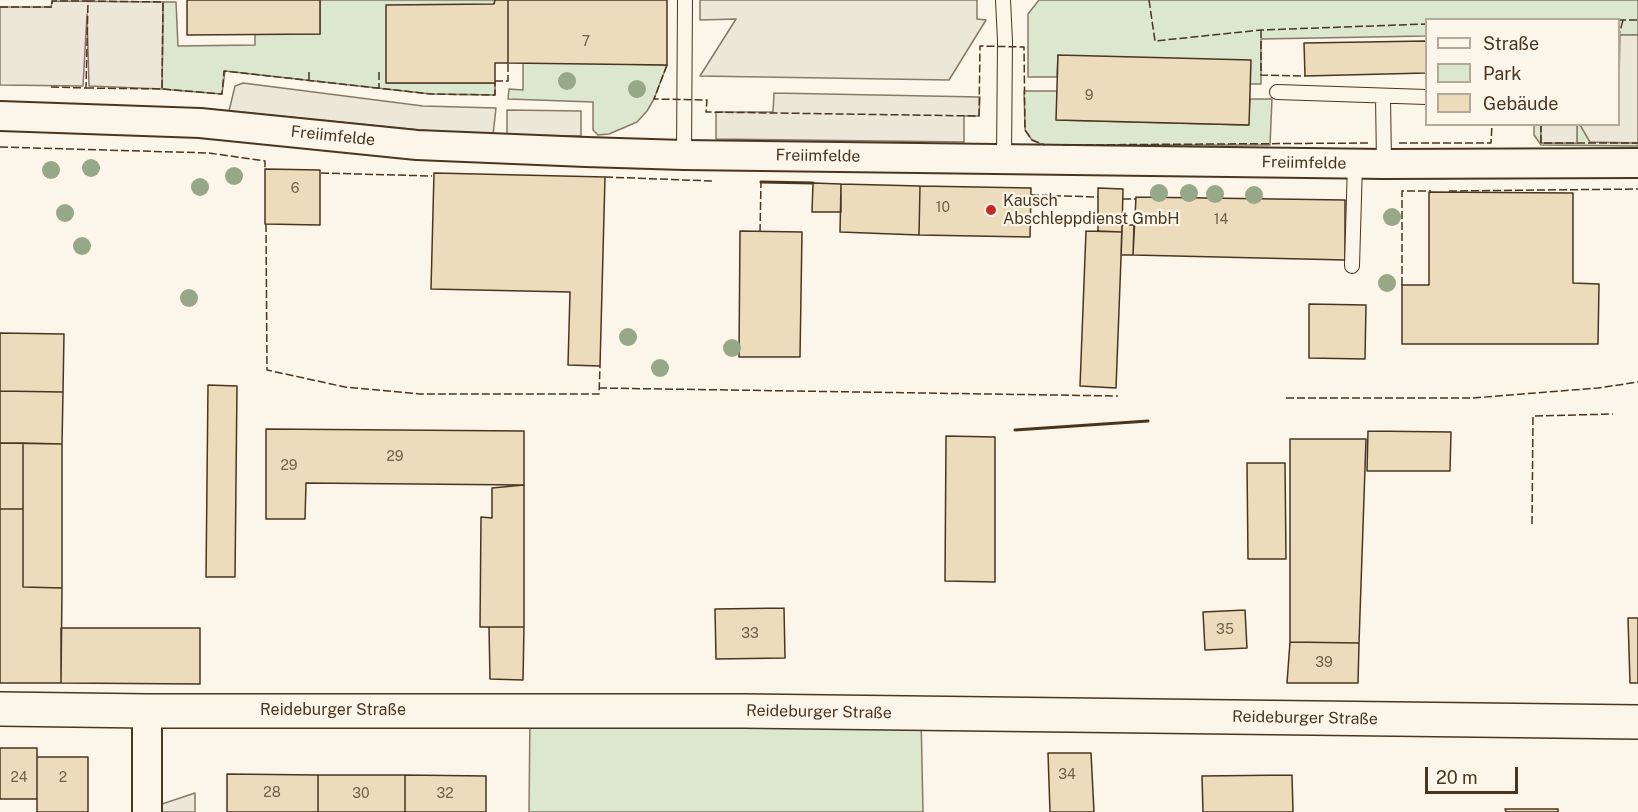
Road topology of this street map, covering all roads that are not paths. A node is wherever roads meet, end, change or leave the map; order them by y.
1 (685, 0) edge
2 (1003, 0) edge
3 (1014, 0) edge
4 (1005, 16) junction
5 (1277, 92) dead end
6 (1383, 96) junction
7 (1425, 97) edge
8 (0, 116) edge
9 (684, 155) junction
10 (1004, 159) junction
11 (1355, 163) junction
12 (1638, 163) edge
13 (1384, 164) junction
14 (1352, 266) dead end
15 (0, 709) edge
16 (147, 711) junction
17 (1638, 722) edge
18 (147, 812) edge

1 - 9 lane
2 - 4 lane
3 - 4 lane
4 - 10 lane
5 - 6 lane
6 - 7 lane
6 - 13 lane
8 - 9 street, Freiimfelde
9 - 10 street, Freiimfelde
10 - 11 street, Freiimfelde
11 - 13 street, Freiimfelde
11 - 14 lane
12 - 13 street, Freiimfelde
15 - 16 street, Reideburger Straße
16 - 17 street, Reideburger Straße
16 - 18 street

